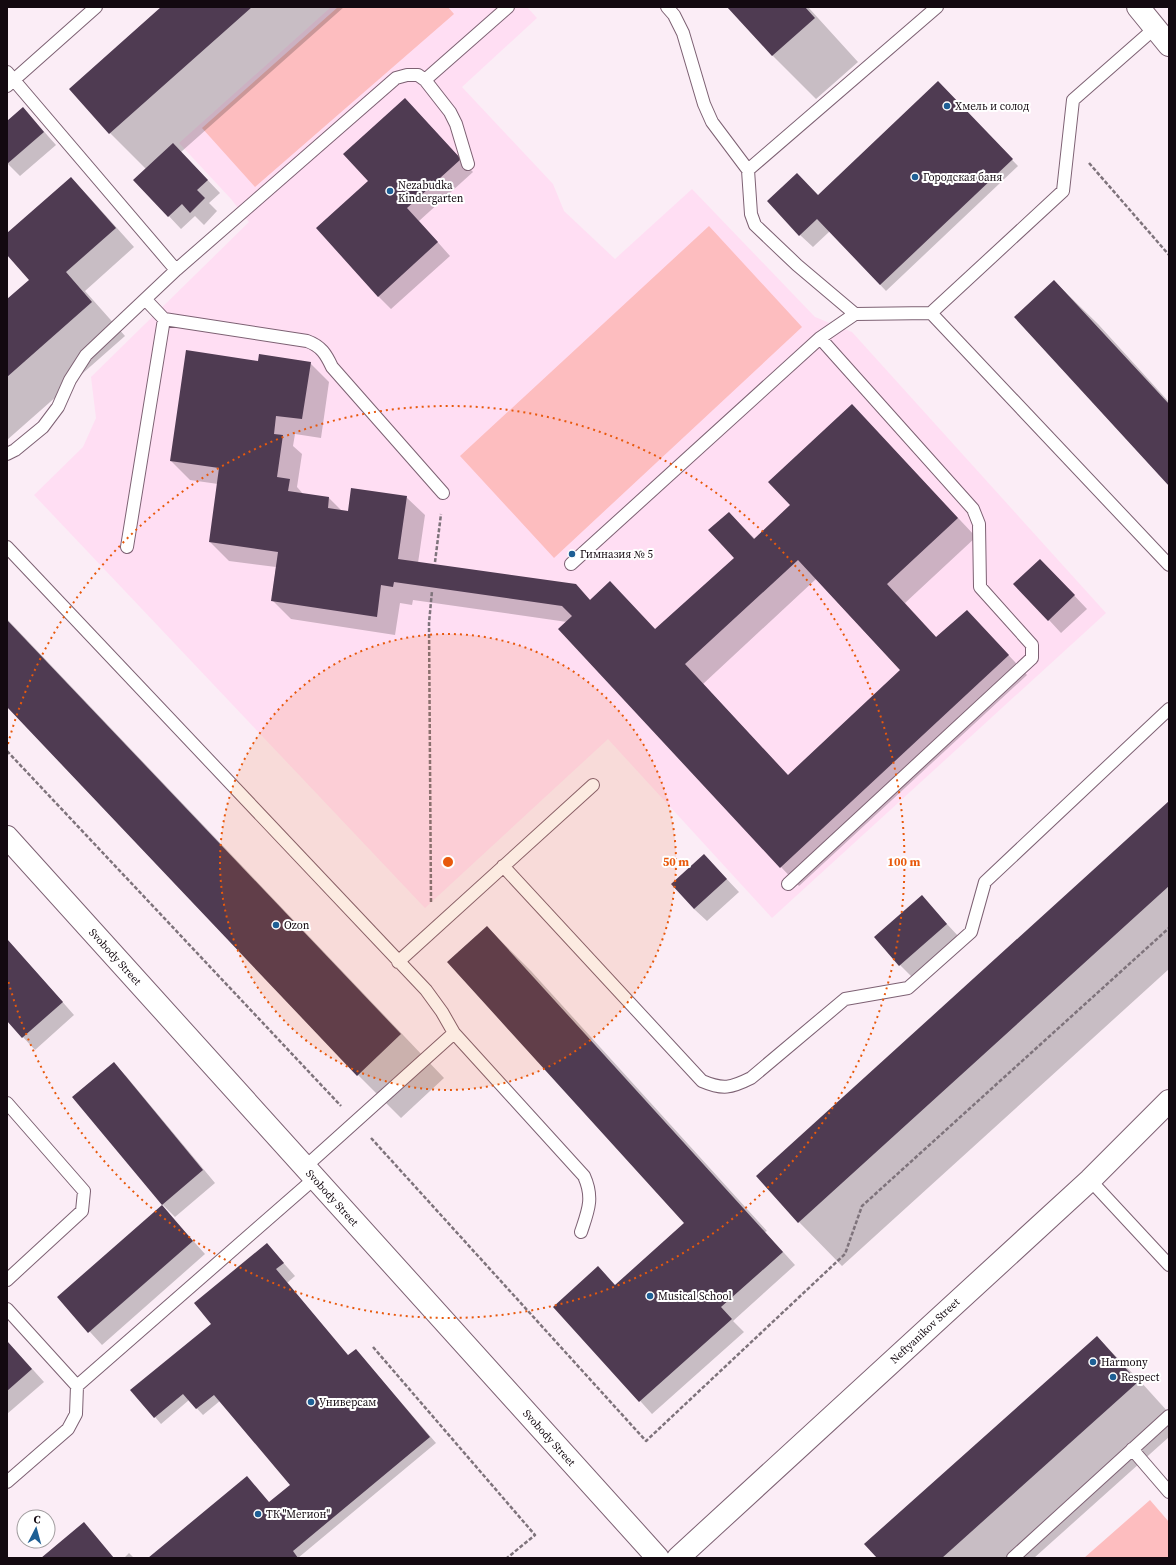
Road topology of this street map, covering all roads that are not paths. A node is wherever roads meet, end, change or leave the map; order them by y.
1 (96, 7) edge
2 (508, 7) edge
3 (667, 7) edge
4 (937, 7) edge
5 (1138, 7) edge
6 (1155, 28) junction
7 (1169, 45) edge
8 (9, 79) edge
9 (425, 80) junction
10 (468, 164) dead end
11 (748, 170) junction
12 (176, 270) junction
13 (146, 300) junction
14 (931, 313) junction
15 (855, 314) junction
16 (164, 319) junction
17 (820, 338) junction
18 (7, 454) edge
19 (443, 493) road end
20 (7, 547) edge
21 (127, 547) dead end
22 (571, 564) dead end
23 (1169, 565) edge
24 (1169, 709) edge
25 (593, 785) dead end
26 (7, 837) edge
27 (503, 866) junction
28 (788, 884) dead end
29 (398, 962) junction
30 (454, 1033) junction
31 (1169, 1101) edge
32 (7, 1103) edge
33 (310, 1172) junction
34 (1090, 1180) junction
35 (581, 1232) dead end
36 (1169, 1265) edge
37 (7, 1280) edge
38 (7, 1309) edge
39 (77, 1386) junction
40 (1169, 1416) edge
41 (1132, 1449) junction
42 (7, 1482) edge
43 (1169, 1492) edge
44 (658, 1558) edge
45 (678, 1558) edge
46 (1013, 1558) edge

1 - 8 lane
2 - 9 lane
3 - 11 lane
4 - 11 lane
5 - 6 main road
6 - 7 main road
6 - 14 lane
8 - 12 lane
9 - 10 lane
9 - 12 lane
11 - 15 lane
12 - 13 lane
13 - 16 lane
13 - 18 lane
14 - 15 lane
14 - 23 lane
15 - 17 lane
16 - 19 lane
16 - 21 lane
17 - 22 lane
17 - 28 lane
20 - 29 lane
24 - 27 lane
25 - 27 lane
26 - 33 main road, Svobody Street
27 - 29 lane
29 - 30 lane
30 - 33 lane
30 - 35 lane
31 - 34 main road, Neftyanikov Street
32 - 37 lane
33 - 39 lane
33 - 44 main road, Svobody Street
34 - 36 lane
34 - 45 main road, Neftyanikov Street
38 - 39 lane
39 - 42 lane
40 - 41 lane
41 - 43 lane
41 - 46 lane

